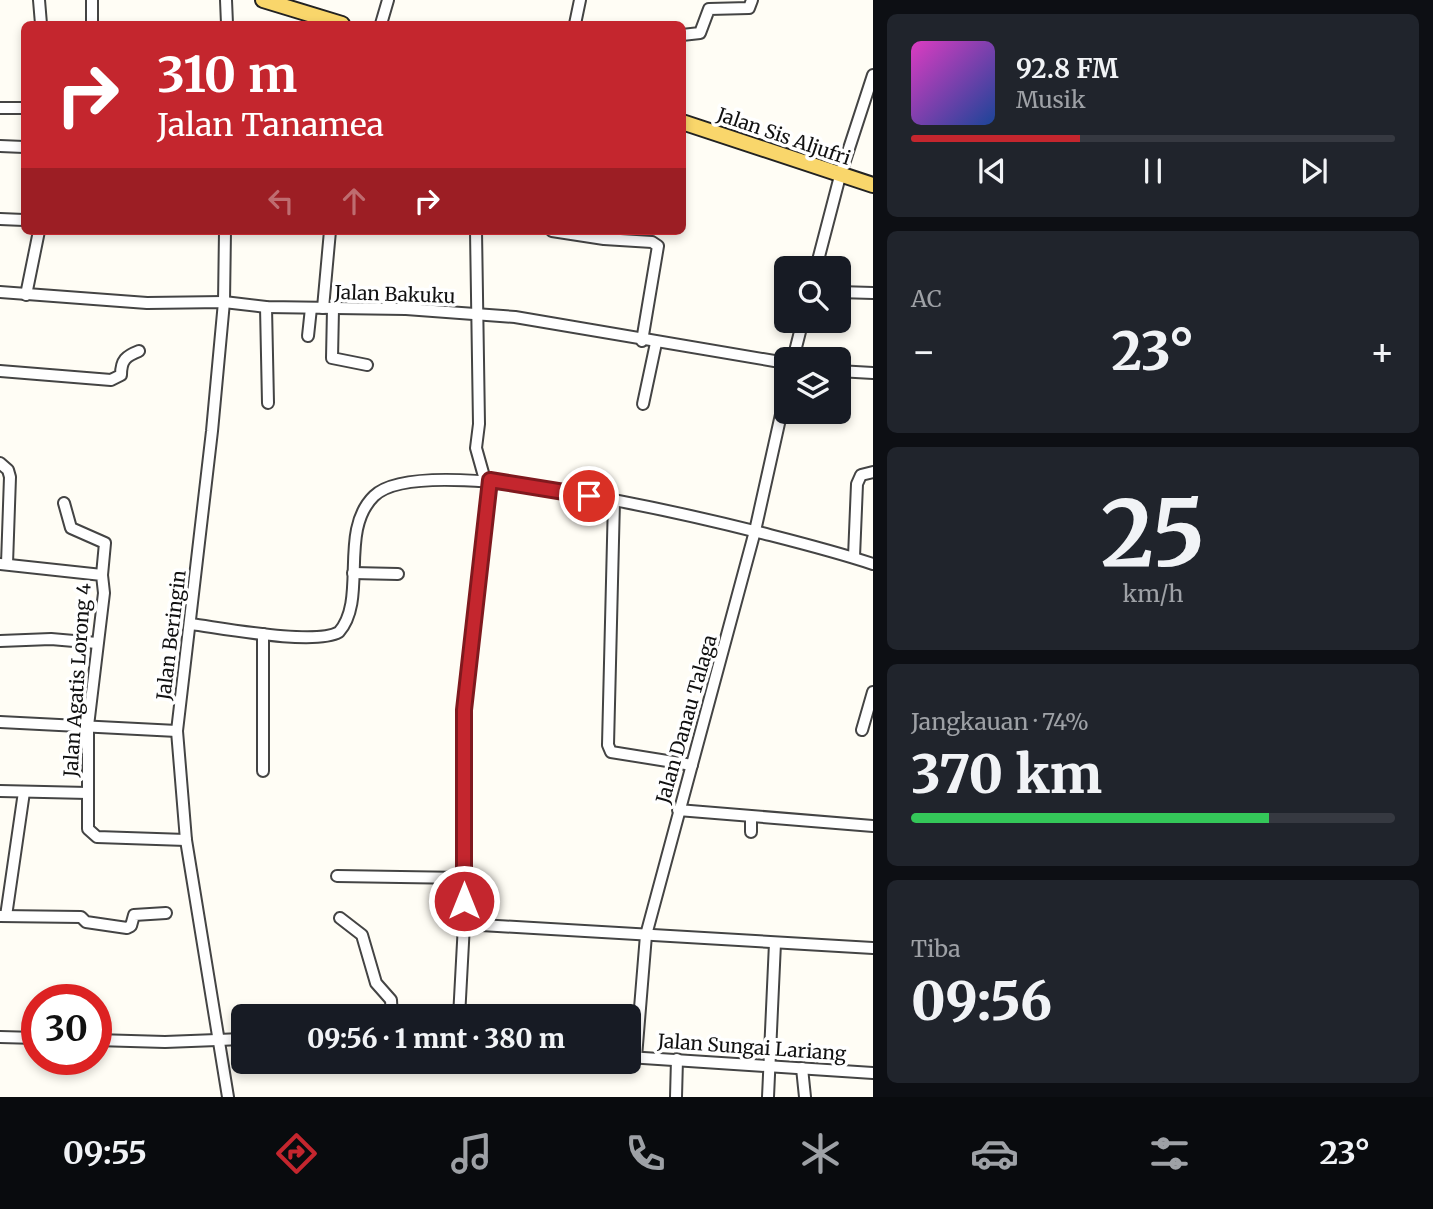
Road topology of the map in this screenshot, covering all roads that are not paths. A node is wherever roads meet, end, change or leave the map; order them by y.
1 (39, 0) edge
2 (92, 0) edge
3 (226, 0) edge
4 (262, 0) edge
5 (388, 0) edge
6 (752, 0) edge
7 (578, 1) edge
8 (41, 21) edge
9 (92, 21) edge
10 (226, 21) edge
11 (332, 21) edge
12 (382, 21) edge
13 (575, 21) edge
14 (686, 35) edge
15 (873, 75) edge
16 (0, 108) edge
17 (21, 108) edge
18 (686, 123) edge
19 (0, 146) edge
20 (21, 147) edge
21 (840, 176) junction
22 (873, 186) edge
23 (0, 219) edge
24 (21, 220) edge
25 (38, 235) edge
26 (225, 235) edge
27 (330, 235) edge
28 (476, 235) edge
29 (578, 235) edge
30 (819, 256) edge
31 (0, 292) edge
32 (851, 292) edge
33 (873, 292) edge
34 (26, 295) junction
35 (223, 302) junction
36 (265, 307) junction
37 (311, 308) junction
38 (328, 309) junction
39 (477, 315) junction
40 (308, 336) dead end
41 (642, 341) junction
42 (656, 343) junction
43 (139, 351) dead end
44 (774, 361) edge
45 (368, 365) dead end
46 (0, 371) edge
47 (851, 372) edge
48 (873, 373) edge
49 (268, 403) dead end
50 (643, 404) dead end
51 (779, 424) edge
52 (0, 463) edge
53 (873, 472) edge
54 (488, 480) junction
55 (614, 500) junction
56 (64, 503) dead end
57 (755, 531) junction
58 (854, 558) junction
59 (3, 564) edge
60 (873, 564) edge
61 (354, 573) junction
62 (398, 574) dead end
63 (102, 575) junction
64 (191, 624) junction
65 (263, 634) junction
66 (0, 641) edge
67 (97, 643) junction
68 (873, 692) edge
69 (0, 722) edge
70 (88, 726) junction
71 (862, 730) dead end
72 (177, 731) junction
73 (692, 765) junction
74 (263, 771) dead end
75 (0, 791) edge
76 (24, 792) junction
77 (88, 793) junction
78 (678, 810) junction
79 (751, 817) junction
80 (873, 826) edge
81 (751, 832) dead end
82 (187, 840) junction
83 (0, 862) edge
84 (13, 863) junction
85 (337, 876) dead end
86 (464, 878) junction
87 (166, 913) dead end
88 (3, 916) edge
89 (340, 918) dead end
90 (464, 923) junction
91 (646, 935) junction
92 (775, 943) junction
93 (873, 948) edge
94 (391, 1004) edge
95 (460, 1004) edge
96 (638, 1004) edge
97 (0, 1037) edge
98 (21, 1038) edge
99 (231, 1039) edge
100 (112, 1040) edge
101 (218, 1041) junction
102 (641, 1057) edge
103 (677, 1059) junction
104 (770, 1066) junction
105 (802, 1068) junction
106 (873, 1073) edge
107 (228, 1097) edge
108 (676, 1097) edge
109 (768, 1097) edge
110 (805, 1097) edge

1 - 8 street
2 - 9 street
3 - 10 street
4 - 11 main road
5 - 12 street
6 - 14 street
7 - 13 street
15 - 21 street
16 - 17 street
18 - 21 main road, Jalan Sis Aljufri
19 - 20 street
21 - 22 main road, Jalan Sis Aljufri
21 - 30 street
23 - 24 street
25 - 34 street
26 - 35 street, Jalan Beringin
27 - 38 street
28 - 39 street
29 - 41 street
31 - 34 street, Jalan Bakuku
32 - 33 street
34 - 35 street, Jalan Bakuku
35 - 36 street, Jalan Bakuku
35 - 64 street, Jalan Beringin
36 - 37 street, Jalan Bakuku
36 - 49 street
37 - 38 street, Jalan Bakuku
37 - 40 street
38 - 39 street, Jalan Bakuku
38 - 45 street
39 - 41 street, Jalan Bakuku
39 - 54 street
41 - 42 street, Jalan Bakuku
42 - 44 street, Jalan Bakuku
42 - 50 street
43 - 46 street
47 - 48 street
51 - 57 street, Jalan Danau Talaga
52 - 59 street
53 - 58 street
54 - 55 street
54 - 61 street
54 - 86 street
55 - 57 street
55 - 73 street
56 - 63 street
57 - 58 street
57 - 73 street, Jalan Danau Talaga
58 - 60 street
59 - 63 street, Jalan Agatis Lorong 4
61 - 62 street
61 - 65 street
63 - 67 street, Jalan Agatis Lorong 4
64 - 65 street
64 - 72 street, Jalan Beringin
65 - 74 street
66 - 67 street
67 - 70 street, Jalan Agatis Lorong 4
68 - 71 street
69 - 70 street
70 - 72 street
70 - 77 street, Jalan Agatis Lorong 4
72 - 82 street, Jalan Beringin
73 - 78 street, Jalan Danau Talaga
75 - 76 street
76 - 77 street
76 - 84 street
77 - 82 street, Jalan Agatis Lorong 4
78 - 79 street
78 - 91 street, Jalan Danau Talaga
79 - 80 street
79 - 81 street
82 - 101 street, Jalan Beringin
83 - 84 street
84 - 88 street
85 - 86 street
86 - 90 street
87 - 88 street
89 - 94 street
90 - 91 street
90 - 95 street
91 - 92 street
91 - 96 street, Jalan Danau Talaga
92 - 93 street
92 - 104 street
97 - 98 street
99 - 101 street
100 - 101 street
101 - 107 street, Jalan Beringin
102 - 103 street, Jalan Sungai Lariang
103 - 104 street, Jalan Sungai Lariang
103 - 108 street
104 - 105 street, Jalan Sungai Lariang
104 - 109 street
105 - 106 street, Jalan Sungai Lariang
105 - 110 street

